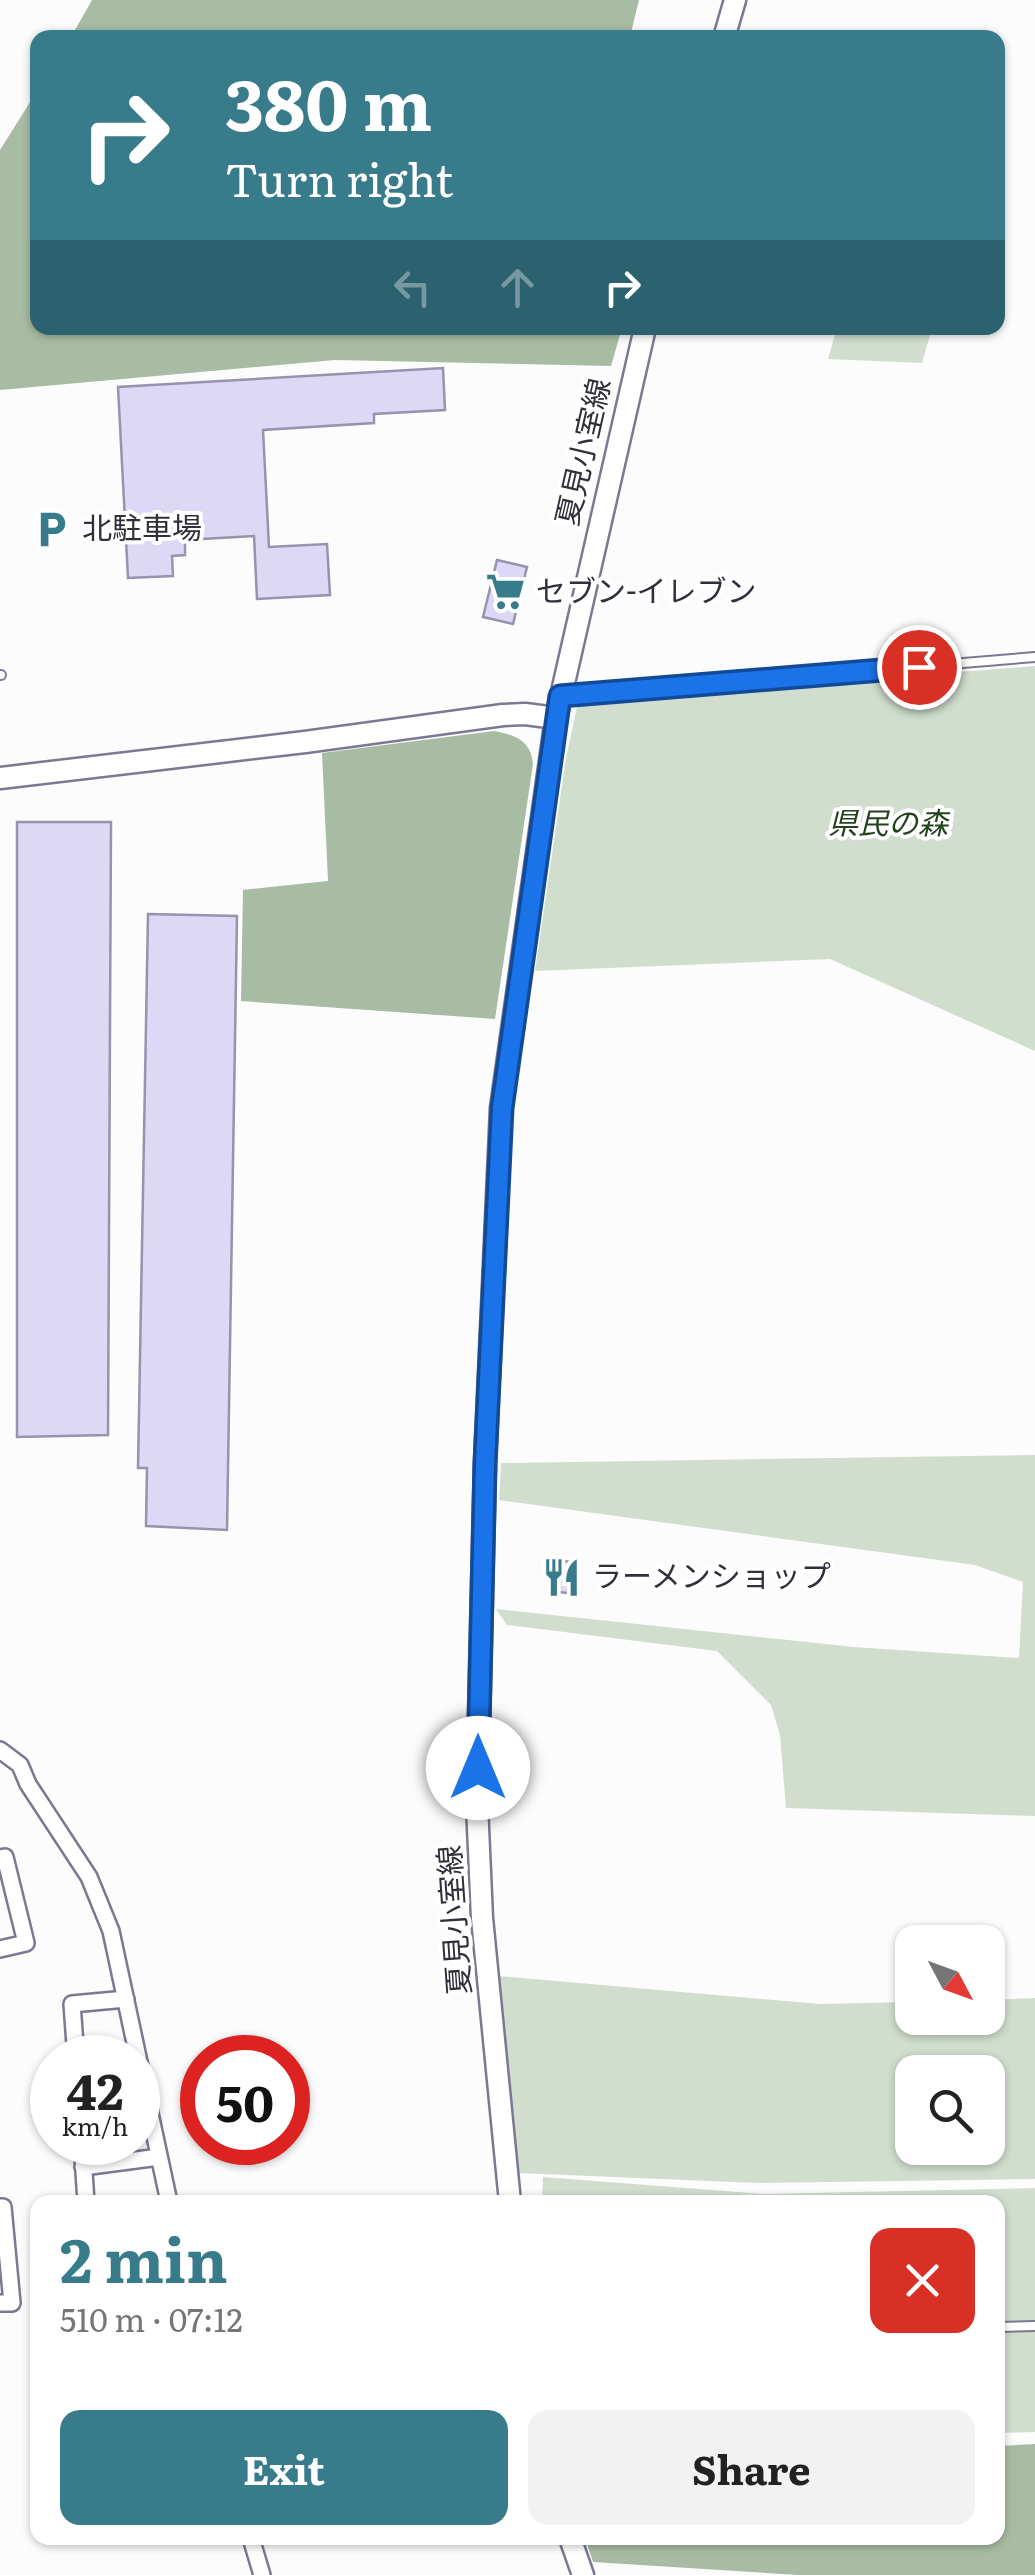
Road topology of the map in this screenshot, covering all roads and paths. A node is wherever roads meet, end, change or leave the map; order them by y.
1 (735, 0) edge
2 (726, 30) edge
3 (643, 335) edge
4 (1035, 658) edge
5 (560, 696) junction
6 (556, 718) junction
7 (0, 778) edge
8 (1, 1751) edge
9 (0, 1858) edge
10 (0, 1948) edge
11 (126, 1999) junction
12 (74, 2035) edge
13 (134, 2035) edge
14 (160, 2157) edge
15 (98, 2165) edge
16 (83, 2167) joint
17 (85, 2195) edge
18 (168, 2195) edge
19 (509, 2195) edge
20 (0, 2207) edge
21 (0, 2303) edge
22 (1035, 2326) edge
23 (1005, 2327) edge
24 (253, 2545) edge
25 (572, 2545) edge
26 (262, 2575) edge
27 (583, 2575) edge

1 - 2 main road
3 - 5 main road, 夏見小室線
4 - 5 lane
5 - 6 main road, 夏見小室線
6 - 7 main road
6 - 19 main road, 夏見小室線
8 - 11 street
9 - 10 street
11 - 12 street
11 - 13 street
14 - 18 street
15 - 16 street
16 - 17 street
20 - 21 street
22 - 23 lane
24 - 26 street
25 - 27 main road

